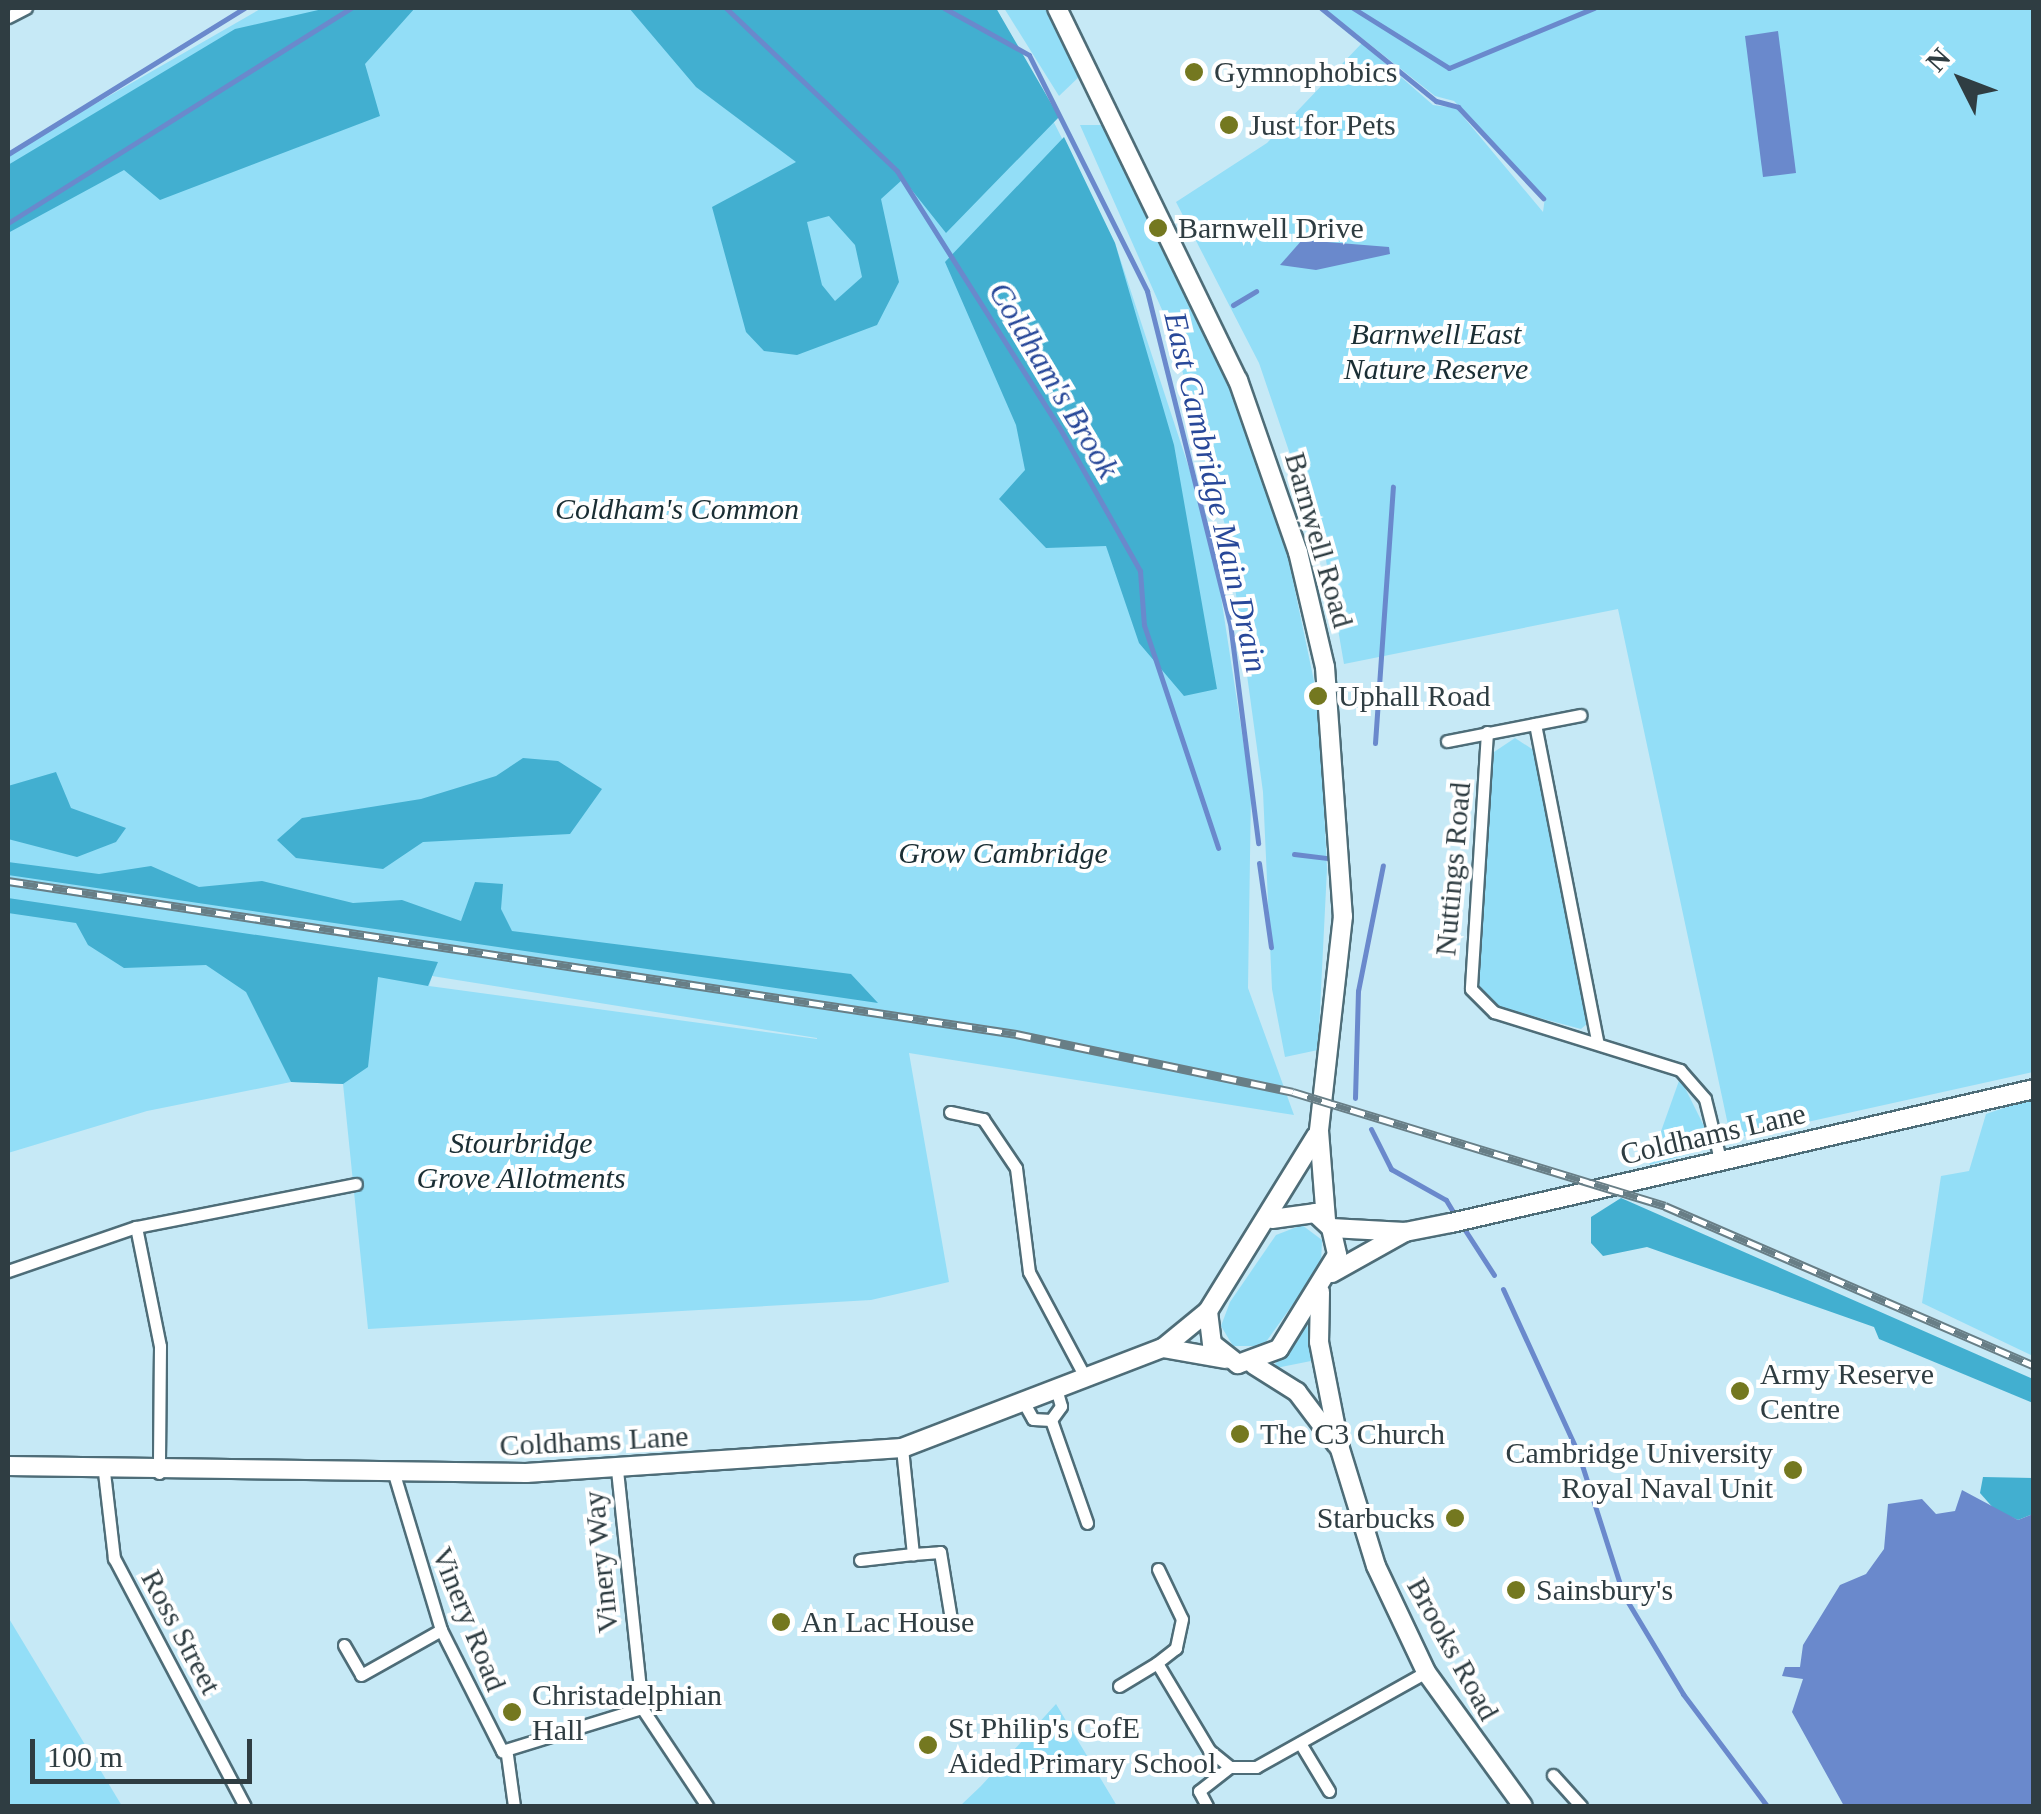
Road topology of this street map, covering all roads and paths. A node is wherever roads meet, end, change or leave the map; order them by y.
1 (26, 8) edge
2 (1057, 8) edge
3 (8, 17) edge
4 (1580, 714) dead end
5 (1536, 724) junction
6 (1487, 732) junction
7 (1446, 740) dead end
8 (1597, 1041) junction
9 (2034, 1089) edge
10 (950, 1112) dead end
11 (1319, 1130) junction
12 (1720, 1158) junction
13 (356, 1184) dead end
14 (1272, 1219) junction
15 (1328, 1224) junction
16 (136, 1227) junction
17 (1405, 1232) junction
18 (8, 1271) edge
19 (1332, 1273) junction
20 (1320, 1292) junction
21 (1208, 1310) junction
22 (1163, 1348) junction
23 (1226, 1359) junction
24 (1254, 1365) junction
25 (1085, 1377) junction
26 (1056, 1390) junction
27 (1024, 1404) junction
28 (1051, 1420) junction
29 (902, 1448) junction
30 (1340, 1449) junction
31 (8, 1466) edge
32 (617, 1470) junction
33 (104, 1472) junction
34 (159, 1473) junction
35 (394, 1474) junction
36 (1087, 1523) dead end
37 (913, 1554) junction
38 (860, 1560) dead end
39 (1158, 1570) dead end
40 (951, 1619) dead end
41 (441, 1630) junction
42 (344, 1645) dead end
43 (1157, 1663) junction
44 (1426, 1672) junction
45 (1119, 1686) dead end
46 (642, 1708) junction
47 (1300, 1744) junction
48 (507, 1755) junction
49 (1230, 1767) junction
50 (1552, 1775) dead end
51 (1329, 1792) dead end
52 (245, 1806) edge
53 (514, 1806) edge
54 (708, 1806) edge
55 (1207, 1806) edge
56 (1523, 1806) edge
57 (1580, 1806) edge

1 - 3 street
2 - 11 main road, Barnwell Road
4 - 5 street
5 - 6 street
5 - 8 street
6 - 7 street
6 - 8 street, Nuttings Road
8 - 12 street, Nuttings Road
9 - 12 main road, Coldhams Lane
10 - 25 street
11 - 14 main road, Barnwell Road
11 - 15 main road, Barnwell Road
12 - 17 main road, Coldhams Lane
13 - 16 street
14 - 15 main road, Coldhams Lane
14 - 21 main road, Barnwell Road
15 - 17 main road, Coldhams Lane
15 - 19 main road, Barnwell Road
16 - 18 street
16 - 34 street
17 - 19 main road, Coldhams Lane
19 - 20 main road
20 - 24 main road
20 - 30 main road, Brooks Road
21 - 22 main road, Coldhams Lane
21 - 23 main road
22 - 23 main road
22 - 25 main road, Coldhams Lane
23 - 24 main road
24 - 30 main road, Brooks Road
25 - 26 main road, Coldhams Lane
26 - 27 main road, Coldhams Lane
26 - 28 street
27 - 28 street
27 - 29 main road, Coldhams Lane
28 - 36 street
29 - 32 main road, Coldhams Lane
29 - 37 street
30 - 44 main road, Brooks Road
31 - 33 main road, Coldhams Lane
32 - 35 main road, Coldhams Lane
32 - 46 street, Vinery Way
33 - 34 main road, Coldhams Lane
33 - 52 street, Ross Street
34 - 35 main road, Coldhams Lane
35 - 41 street, Vinery Road
37 - 38 street
37 - 40 street
39 - 43 street
41 - 42 street
41 - 48 street, Vinery Road
43 - 45 street
43 - 49 street
44 - 47 street
44 - 56 main road, Brooks Road
46 - 48 street
46 - 54 street
47 - 49 street
47 - 51 street
48 - 53 street
49 - 55 street
50 - 57 street

